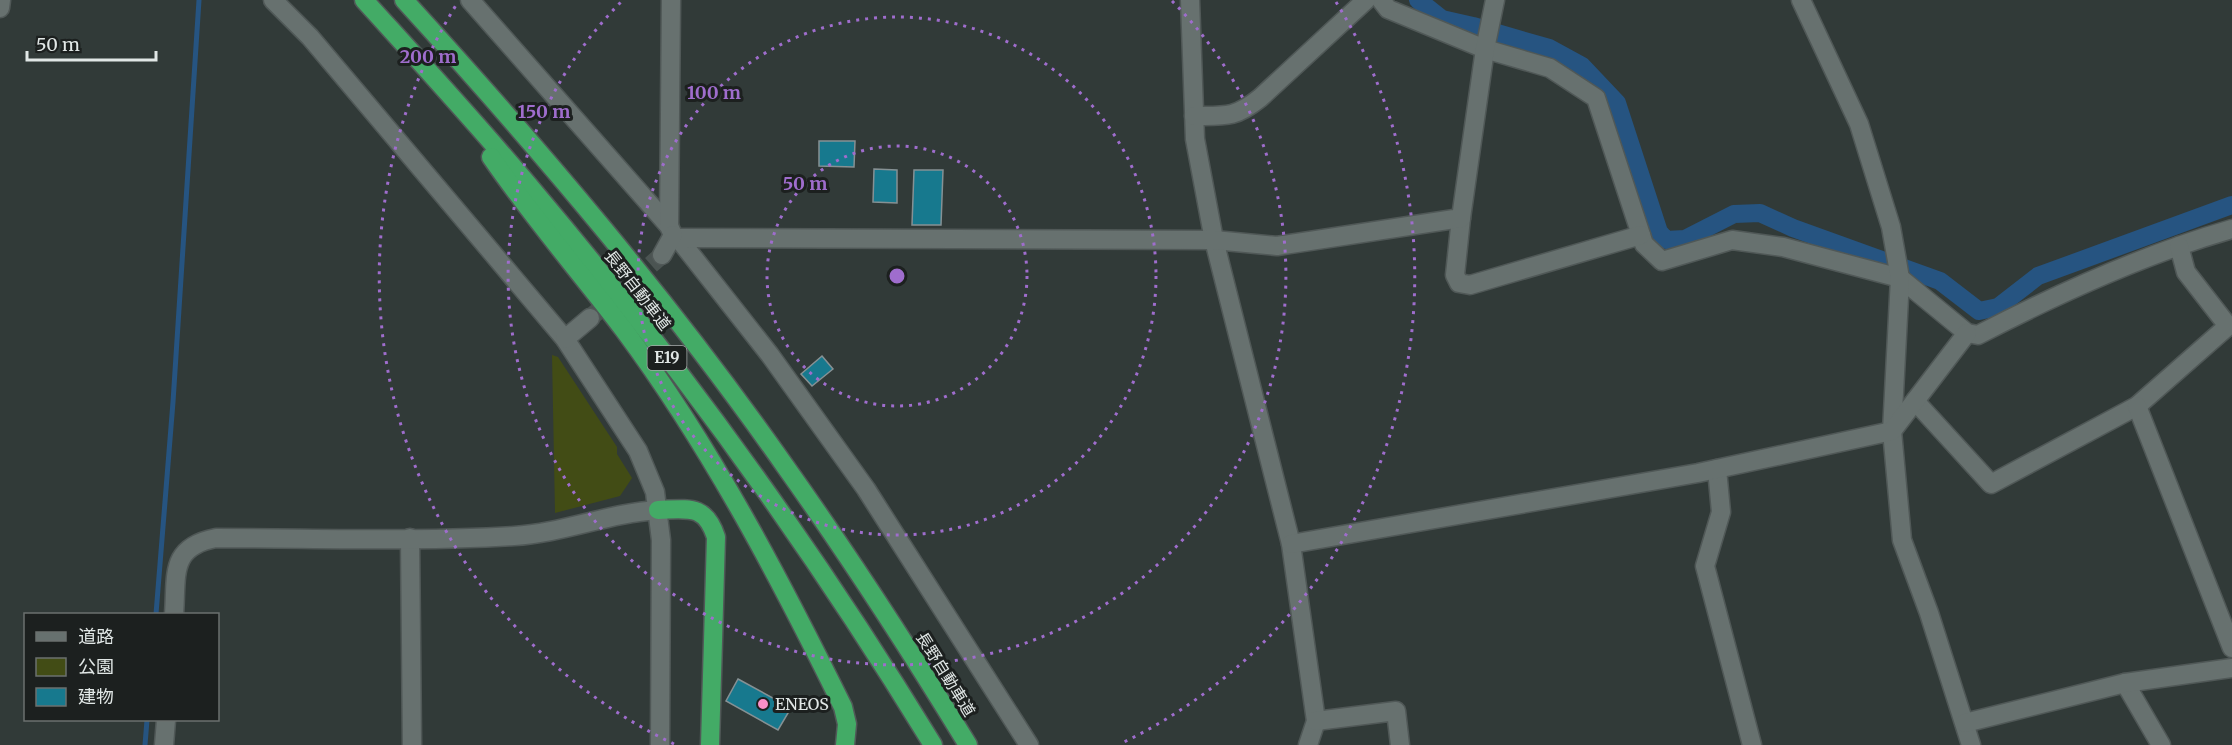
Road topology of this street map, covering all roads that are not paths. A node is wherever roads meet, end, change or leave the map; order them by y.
1 (1, 0) edge
2 (273, 0) edge
3 (364, 0) edge
4 (404, 0) edge
5 (470, 0) edge
6 (670, 0) edge
7 (1190, 0) edge
8 (1366, 0) edge
9 (1381, 0) edge
10 (1494, 0) edge
11 (1801, 0) edge
12 (0, 8) edge
13 (1485, 49) junction
14 (441, 85) junction
15 (1194, 117) junction
16 (1461, 218) junction
17 (2232, 229) edge
18 (673, 233) junction
19 (1641, 235) junction
20 (1214, 240) junction
21 (2180, 246) junction
22 (663, 255) tunnel mouth
23 (1900, 278) junction
24 (590, 318) tunnel mouth
25 (1966, 333) junction
26 (565, 339) junction
27 (1915, 401) junction
28 (2137, 406) junction
29 (1892, 431) junction
30 (1717, 469) junction
31 (658, 510) junction
32 (410, 538) junction
33 (1291, 544) junction
34 (174, 613) edge
35 (2232, 648) edge
36 (2232, 668) edge
37 (2126, 682) junction
38 (166, 721) edge
39 (1316, 721) junction
40 (1965, 723) junction
41 (164, 745) edge
42 (412, 745) edge
43 (660, 745) edge
44 (710, 745) edge
45 (845, 745) edge
46 (933, 745) edge
47 (968, 745) edge
48 (1029, 745) edge
49 (1308, 745) edge
50 (1400, 745) edge
51 (1752, 745) edge
52 (1971, 745) edge
53 (2161, 745) edge

1 - 12 street
2 - 26 street
3 - 14 highway, 長野自動車道 / E19
4 - 47 highway, 長野自動車道 / E19
5 - 18 street
6 - 18 street
7 - 15 street
8 - 15 street
9 - 13 street
10 - 13 street
11 - 23 street
13 - 16 street
13 - 19 street
14 - 45 highway
14 - 46 highway, 長野自動車道 / E19
15 - 20 street
16 - 19 street
16 - 20 street
17 - 21 street
18 - 20 street
18 - 22 street
18 - 48 street
19 - 23 street
20 - 33 street
21 - 25 street
21 - 28 street
23 - 25 street
23 - 29 street
24 - 26 street
25 - 27 street
26 - 31 street
27 - 28 street
27 - 29 street
28 - 35 street
29 - 30 street
29 - 40 street
30 - 33 street
30 - 51 street
31 - 32 street
31 - 43 street
31 - 44 highway
32 - 34 street
32 - 42 street
33 - 39 street
36 - 37 street
37 - 40 street
37 - 53 street
38 - 41 street
39 - 49 street
39 - 50 street
40 - 52 street

